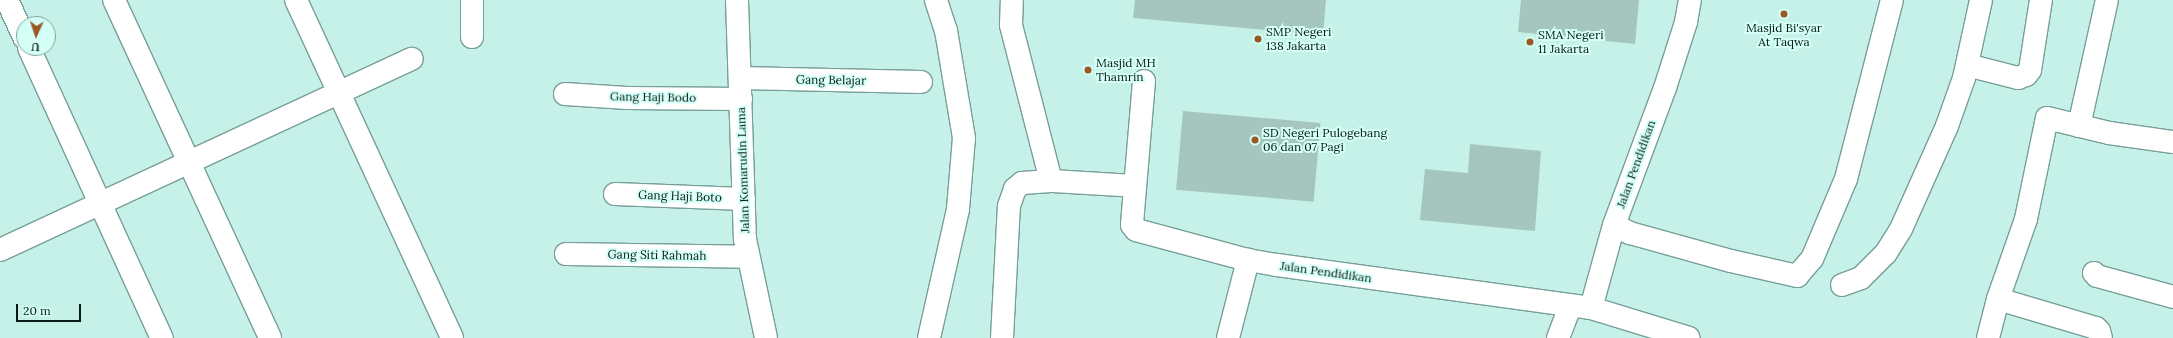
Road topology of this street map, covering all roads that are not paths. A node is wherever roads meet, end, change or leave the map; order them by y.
1 (7, 0) edge
2 (114, 0) edge
3 (296, 0) edge
4 (472, 0) edge
5 (737, 0) edge
6 (936, 0) edge
7 (1012, 0) edge
8 (1690, 0) edge
9 (1892, 0) edge
10 (1981, 0) edge
11 (2041, 0) edge
12 (2107, 0) edge
13 (16, 20) edge
14 (472, 37) dead end
15 (33, 56) edge
16 (412, 59) dead end
17 (1967, 65) junction
18 (1144, 81) dead end
19 (921, 82) dead end
20 (741, 88) junction
21 (338, 93) junction
22 (565, 94) dead end
23 (2080, 126) junction
24 (2173, 142) edge
25 (188, 162) junction
26 (1051, 181) junction
27 (1135, 186) junction
28 (615, 194) dead end
29 (744, 199) junction
30 (101, 203) junction
31 (1614, 226) junction
32 (0, 250) edge
33 (566, 254) dead end
34 (748, 257) junction
35 (1248, 260) junction
36 (2094, 273) dead end
37 (1842, 285) dead end
38 (2173, 297) edge
39 (1998, 299) junction
40 (1580, 307) junction
41 (162, 338) edge
42 (270, 338) edge
43 (452, 338) edge
44 (766, 338) edge
45 (929, 338) edge
46 (1002, 338) edge
47 (1228, 338) edge
48 (1558, 338) edge
49 (1689, 338) edge
50 (1988, 338) edge
51 (2101, 338) edge

1 - 13 street
2 - 25 street
3 - 21 street
4 - 14 street
5 - 20 street, Jalan Komarudin Lama
6 - 45 street
7 - 26 street
8 - 31 street, Jalan Pendidikan
9 - 31 street
10 - 17 street
11 - 17 street
12 - 23 street
15 - 30 street
16 - 21 street
17 - 37 street
18 - 27 street, Jalan Pendidikan
19 - 20 street, Gang Belajar
20 - 22 street, Gang Haji Bodo
20 - 29 street, Jalan Komarudin Lama
21 - 25 street
21 - 43 street
23 - 24 street
23 - 39 street
25 - 30 street
25 - 42 street
26 - 27 street
26 - 46 street
27 - 35 street, Jalan Pendidikan
28 - 29 street, Gang Haji Boto
29 - 34 street, Jalan Komarudin Lama
30 - 32 street
30 - 41 street
31 - 40 street, Jalan Pendidikan
33 - 34 street, Gang Siti Rahmah
34 - 44 street, Jalan Komarudin Lama
35 - 40 street, Jalan Pendidikan
35 - 47 street
36 - 38 street
39 - 50 street
39 - 51 street
40 - 48 street, Jalan Pendidikan
40 - 49 street

